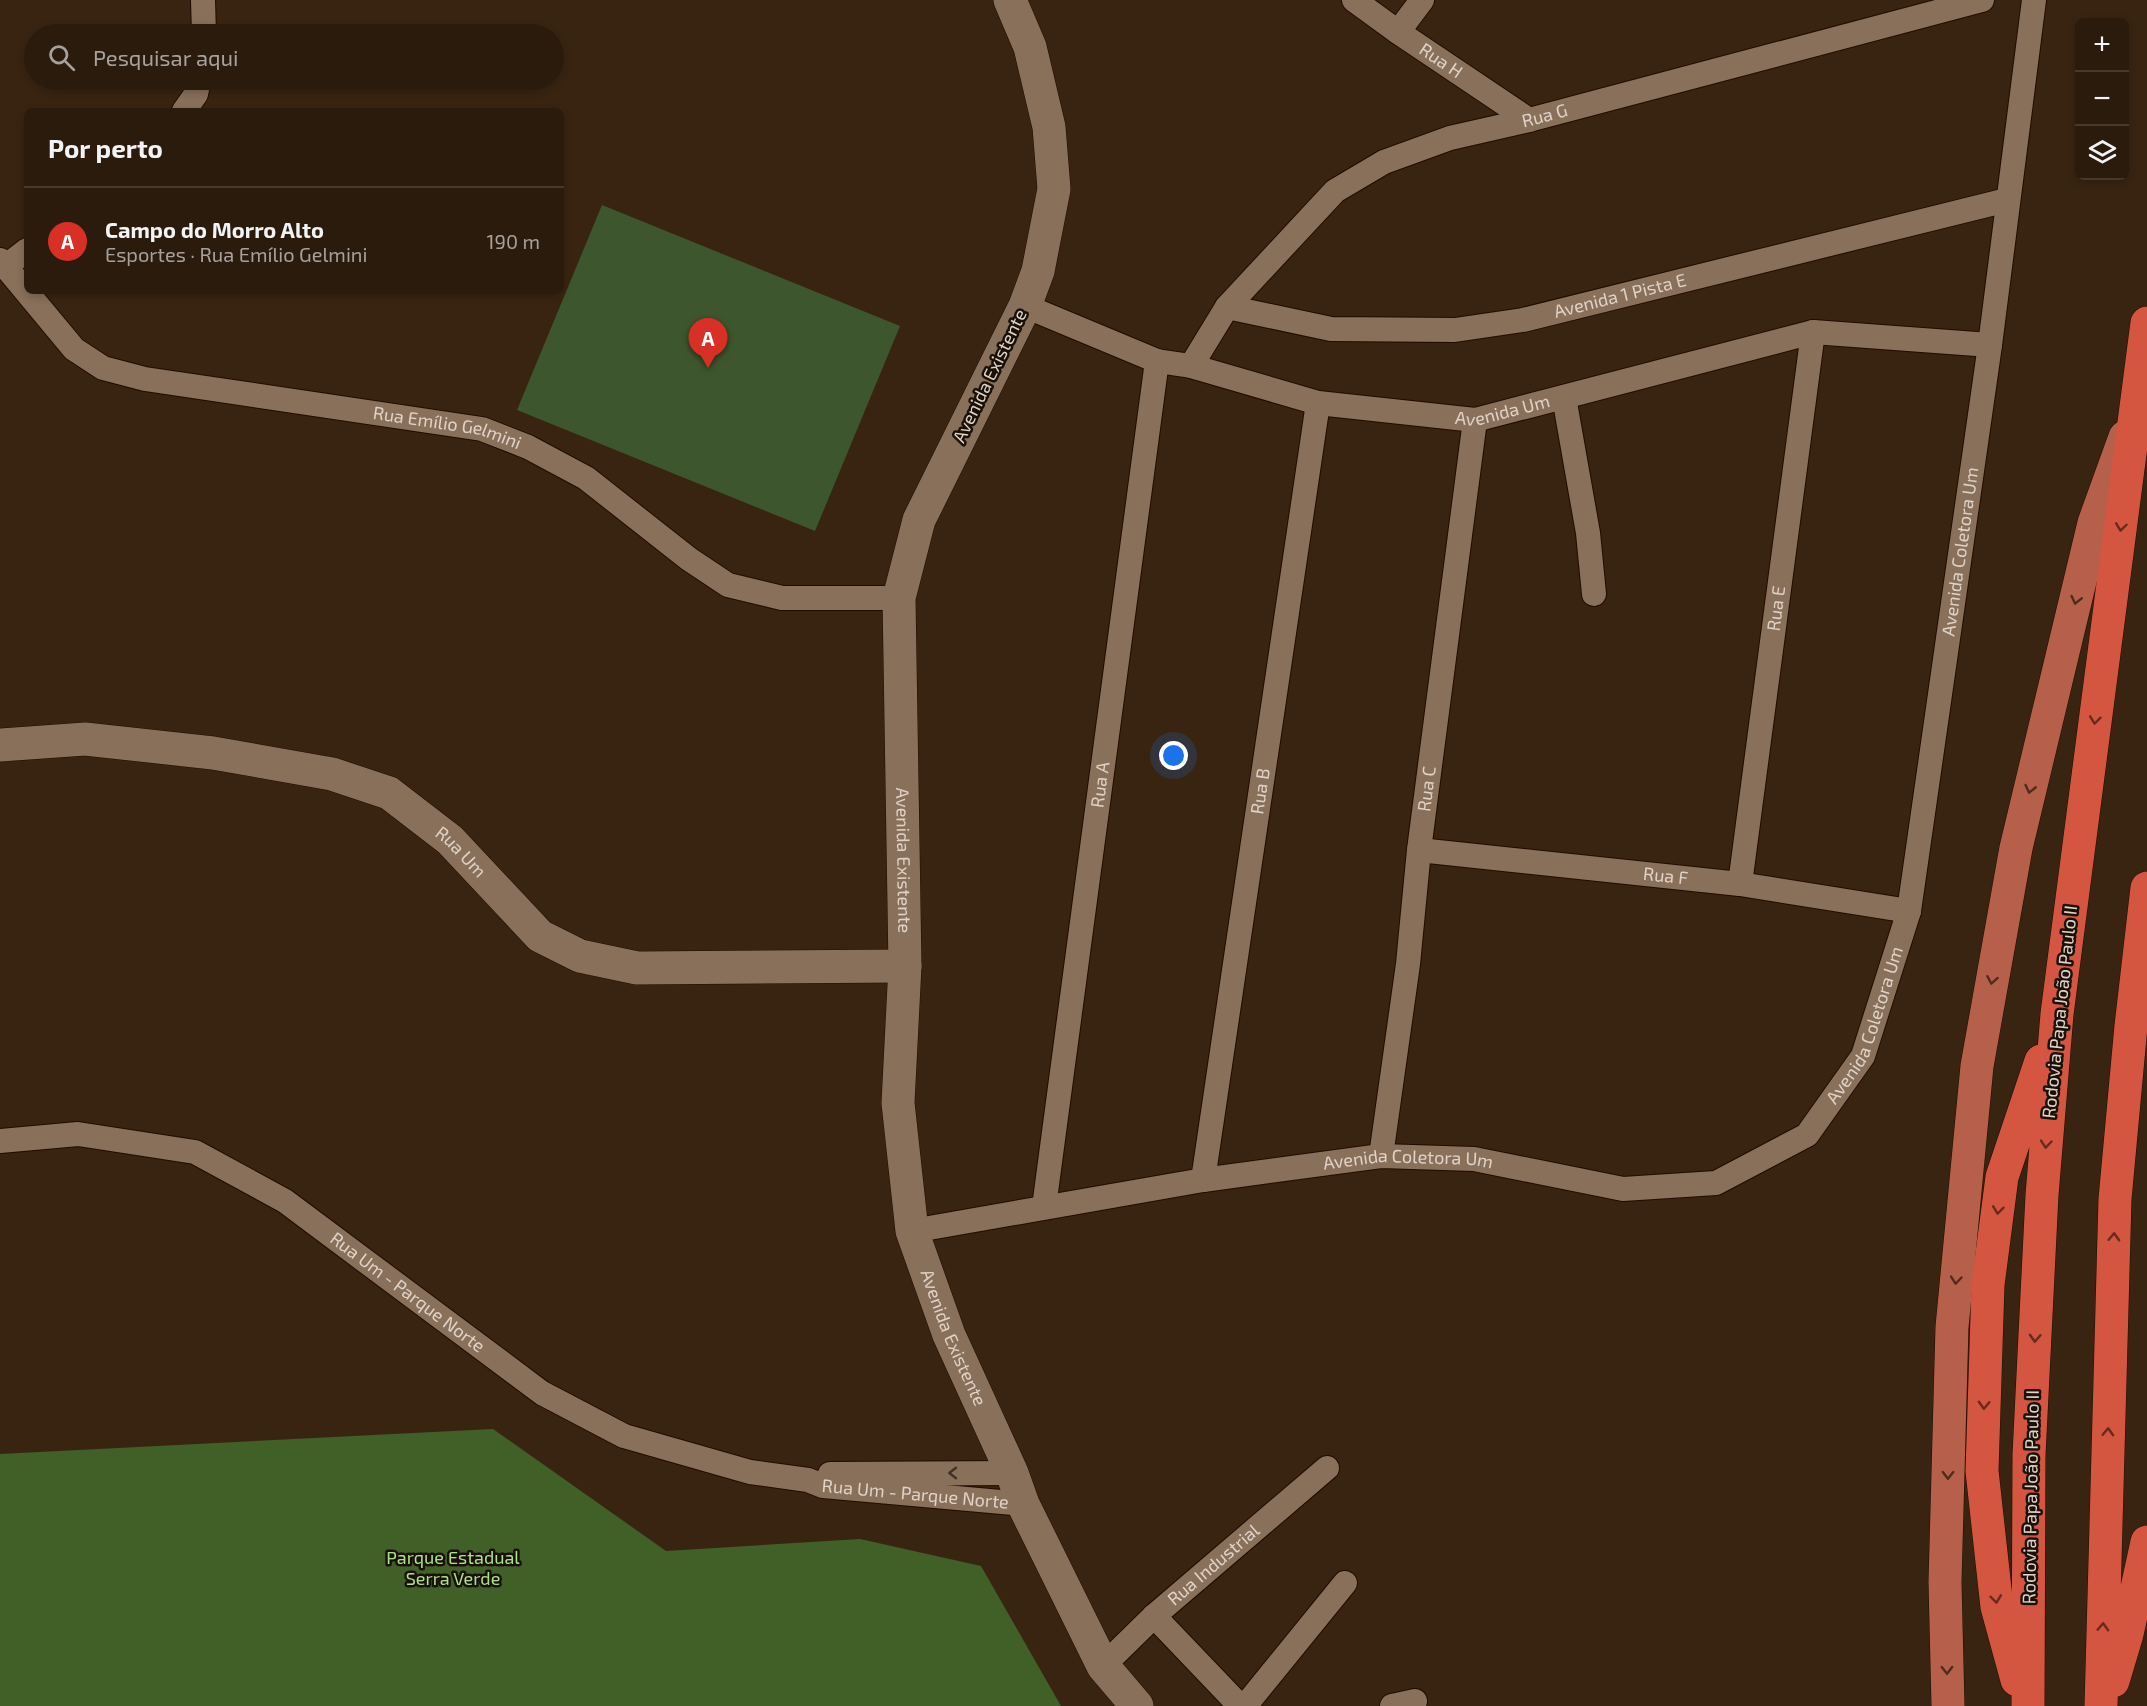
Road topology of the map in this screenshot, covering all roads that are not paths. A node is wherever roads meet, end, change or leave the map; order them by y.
1 (203, 0) edge
2 (1010, 0) edge
3 (1354, 0) edge
4 (1422, 0) edge
5 (1982, 0) edge
6 (2034, 0) edge
7 (204, 24) edge
8 (1398, 32) junction
9 (197, 90) edge
10 (186, 108) edge
11 (1529, 120) junction
12 (2007, 200) junction
13 (24, 252) edge
14 (3, 264) edge
15 (24, 289) edge
16 (28, 294) edge
17 (1025, 306) junction
18 (1227, 307) junction
19 (2147, 323) edge
20 (1813, 333) junction
21 (1990, 345) junction
22 (1156, 361) junction
23 (1191, 366) junction
24 (1564, 397) junction
25 (1318, 403) junction
26 (2137, 404) junction
27 (1475, 420) junction
28 (1594, 594) dead end
29 (899, 598) junction
30 (0, 745) edge
31 (1419, 850) junction
32 (1740, 884) junction
33 (2147, 888) edge
34 (1909, 911) junction
35 (905, 966) junction
36 (2057, 1014) junction
37 (2131, 1026) junction
38 (2147, 1121) edge
39 (0, 1142) edge
40 (1381, 1156) junction
41 (1203, 1180) junction
42 (1044, 1207) junction
43 (912, 1231) junction
44 (1327, 1468) dead end
45 (1012, 1473) junction
46 (808, 1480) junction
47 (1023, 1504) junction
48 (2147, 1542) edge
49 (1345, 1583) dead end
50 (1154, 1616) junction
51 (1103, 1666) junction
52 (1137, 1706) edge
53 (1240, 1706) edge
54 (1245, 1706) edge
55 (1948, 1706) edge
56 (2026, 1706) edge
57 (2101, 1706) edge
58 (2105, 1706) edge

1 - 7 street
2 - 17 street, Avenida Existente
3 - 8 street, Rua H
4 - 8 street
5 - 11 street, Rua G
6 - 12 street, Avenida Coletora Um
8 - 11 street, Rua H
9 - 10 street
11 - 18 street, Rua G
12 - 18 street, Avenida 1 Pista E
12 - 21 street, Avenida Coletora Um
13 - 14 street
14 - 15 street, Rua Emílio Gelmini
16 - 29 street, Rua Emílio Gelmini
17 - 22 street, Avenida Um
17 - 29 street, Avenida Existente
18 - 23 street, Rua G
19 - 26 highway, Rodovia Papa João Paulo II
20 - 21 street, Avenida Um
20 - 24 street, Avenida Um
20 - 32 street, Rua E
21 - 34 street, Avenida Coletora Um
22 - 23 street, Avenida Um
22 - 42 street, Rua A
23 - 25 street, Avenida Um
24 - 27 street, Avenida Um
24 - 28 street
25 - 27 street, Avenida Um
25 - 41 street, Rua B
26 -> 36 highway, Rodovia Papa João Paulo II
26 -> 55 main road
27 - 31 street, Rua C
29 - 35 street, Avenida Existente
30 - 35 street, Rua Um
31 - 32 street, Rua F
31 - 40 street, Rua C
32 - 34 street, Rua F
33 - 37 highway
34 - 40 street, Avenida Coletora Um
35 - 43 street, Avenida Existente
36 -> 56 highway, Rodovia Papa João Paulo II
36 -> 56 highway
37 - 38 highway
57 -> 37 highway
39 - 46 street, Rua Um - Parque Norte
40 - 41 street, Avenida Coletora Um
41 - 42 street, Avenida Coletora Um
42 - 43 street, Avenida Coletora Um
43 - 45 street, Avenida Existente
44 - 50 street, Rua Industrial
45 -> 46 street, Rua Um - Parque Norte
45 - 47 street, Avenida Existente
46 - 47 street, Rua Um - Parque Norte
47 - 51 street, Avenida Existente
48 - 58 highway
49 - 54 street
50 - 51 street, Rua Industrial
50 - 53 street
51 - 52 street, Avenida Existente

